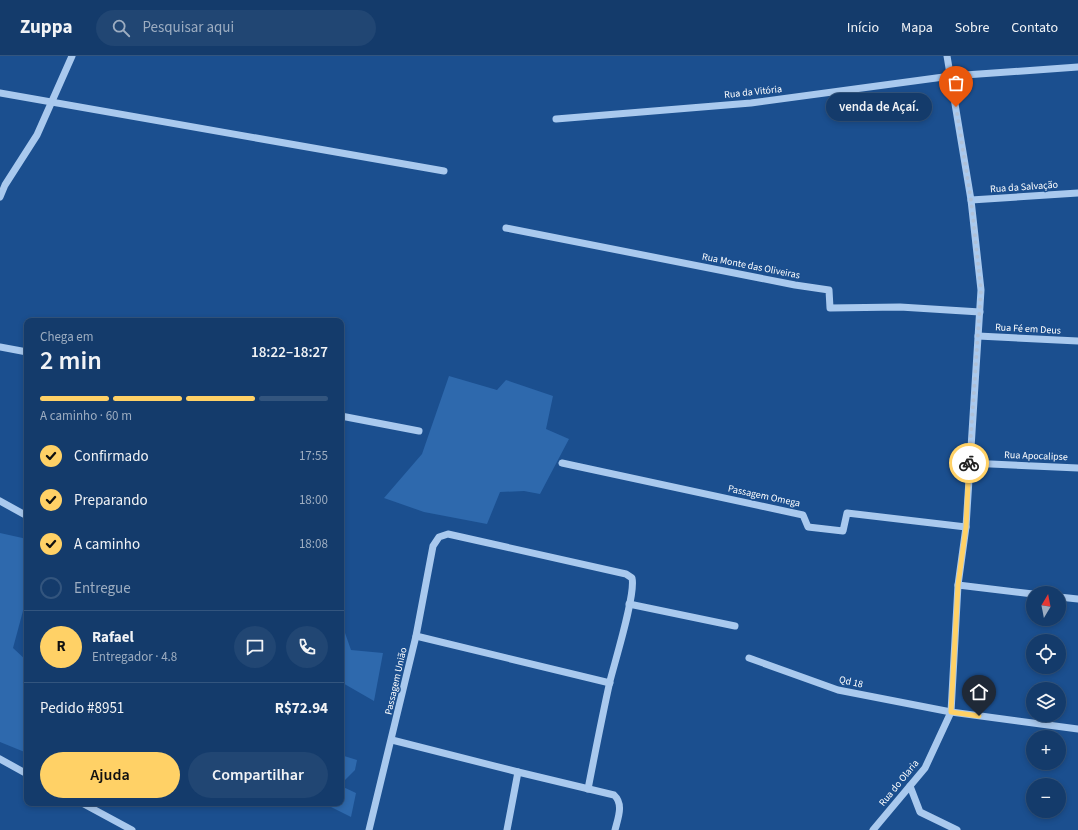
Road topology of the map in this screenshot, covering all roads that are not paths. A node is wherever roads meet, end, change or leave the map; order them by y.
1 (72, 56) edge
2 (946, 56) edge
3 (1078, 67) edge
4 (951, 76) junction
5 (0, 93) edge
6 (53, 102) junction
7 (556, 120) dead end
8 (444, 171) dead end
9 (1078, 193) edge
10 (0, 197) edge
11 (971, 200) junction
12 (506, 228) dead end
13 (980, 312) junction
14 (978, 336) junction
15 (1078, 341) edge
16 (0, 347) edge
17 (24, 351) edge
18 (344, 417) edge
19 (419, 431) dead end
20 (562, 463) dead end
21 (969, 463) junction
22 (1078, 468) edge
23 (0, 501) edge
24 (24, 514) edge
25 (966, 527) junction
26 (958, 585) junction
27 (1026, 593) edge
28 (1066, 598) edge
29 (1078, 599) edge
30 (629, 604) junction
31 (735, 626) dead end
32 (416, 636) junction
33 (749, 658) dead end
34 (610, 683) junction
35 (951, 712) junction
36 (1078, 729) edge
37 (392, 740) junction
38 (0, 759) edge
39 (24, 772) edge
40 (518, 772) junction
41 (910, 786) junction
42 (588, 789) junction
43 (88, 806) edge
44 (132, 830) edge
45 (369, 830) edge
46 (507, 830) edge
47 (615, 830) edge
48 (873, 830) edge
49 (957, 830) edge

1 - 6 street
2 - 4 street, Rua do Olaria
3 - 4 street, Rua da Vitória
4 - 7 street, Rua da Vitória
4 - 11 street, Rua do Olaria
5 - 6 street
6 - 8 street
6 - 10 street
9 - 11 street, Rua da Salvação
11 - 13 street, Rua do Olaria
12 - 13 street, Rua Monte das Oliveiras
13 - 14 street, Rua do Olaria
14 - 15 street, Rua Fé em Deus
14 - 21 street, Rua do Olaria
16 - 17 street
18 - 19 street
20 - 25 street, Passagem Omega
21 - 22 street, Rua Apocalipse
21 - 25 street, Rua do Olaria
23 - 24 street
25 - 26 street, Rua do Olaria
26 - 27 street
26 - 35 street, Rua do Olaria
28 - 29 street
30 - 31 street
30 - 32 street, Passagem União
30 - 34 street
32 - 34 street
32 - 37 street, Passagem União
33 - 35 street, Qd 18
34 - 42 street
35 - 36 street, Qd 18
35 - 41 street, Rua do Olaria
37 - 40 street
37 - 45 street, Passagem União
38 - 39 street
40 - 42 street
40 - 46 street
41 - 48 street, Rua do Olaria
41 - 49 street
42 - 47 street
43 - 44 street

